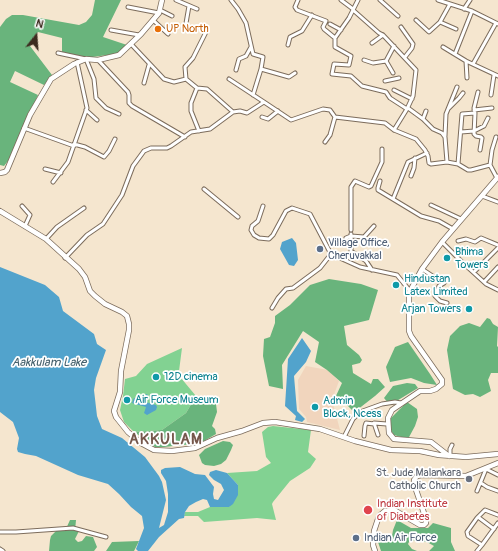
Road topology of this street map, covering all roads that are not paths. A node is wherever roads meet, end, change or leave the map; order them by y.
1 (162, 0) edge
2 (176, 0) edge
3 (231, 0) edge
4 (298, 0) edge
5 (341, 0) edge
6 (358, 0) edge
7 (380, 0) edge
8 (438, 0) edge
9 (470, 0) edge
10 (450, 4) junction
11 (189, 6) junction
12 (128, 7) dead end
13 (197, 9) dead end
14 (353, 9) junction
15 (464, 9) junction
16 (159, 11) junction
17 (472, 11) junction
18 (312, 15) junction
19 (172, 16) dead end
20 (398, 16) dead end
21 (153, 20) junction
22 (416, 20) dead end
23 (440, 22) junction
24 (497, 23) edge
25 (330, 24) dead end
26 (401, 27) dead end
27 (185, 29) dead end
28 (456, 29) dead end
29 (111, 30) dead end
30 (341, 30) junction
31 (206, 32) dead end
32 (168, 34) dead end
33 (139, 35) junction
34 (383, 35) junction
35 (335, 38) junction
36 (372, 43) dead end
37 (131, 44) junction
38 (288, 44) dead end
39 (394, 46) junction
40 (252, 47) junction
41 (443, 47) dead end
42 (58, 53) dead end
43 (455, 54) junction
44 (405, 58) junction
45 (86, 59) junction
46 (98, 60) junction
47 (364, 60) dead end
48 (386, 61) junction
49 (466, 61) junction
50 (77, 62) junction
51 (149, 64) junction
52 (473, 64) junction
53 (261, 69) junction
54 (236, 70) dead end
55 (295, 73) dead end
56 (394, 73) dead end
57 (496, 76) edge
58 (400, 78) dead end
59 (467, 78) dead end
60 (186, 79) junction
61 (230, 79) dead end
62 (385, 81) dead end
63 (144, 83) dead end
64 (457, 87) dead end
65 (197, 88) junction
66 (394, 90) dead end
67 (478, 92) dead end
68 (463, 93) dead end
69 (253, 95) junction
70 (491, 95) dead end
71 (412, 99) junction
72 (264, 102) junction
73 (492, 108) dead end
74 (407, 109) junction
75 (86, 110) junction
76 (447, 110) junction
77 (278, 111) junction
78 (426, 111) dead end
79 (233, 112) junction
80 (474, 112) junction
81 (119, 114) dead end
82 (262, 117) dead end
83 (335, 117) junction
84 (488, 118) dead end
85 (423, 119) junction
86 (97, 120) dead end
87 (24, 128) junction
88 (394, 130) junction
89 (474, 130) junction
90 (199, 131) junction
91 (461, 132) junction
92 (445, 136) junction
93 (185, 137) junction
94 (496, 137) dead end
95 (115, 139) dead end
96 (325, 142) dead end
97 (74, 145) junction
98 (382, 149) dead end
99 (480, 150) dead end
100 (427, 153) junction
101 (415, 158) junction
102 (447, 162) junction
103 (458, 164) junction
104 (490, 165) junction
105 (45, 169) dead end
106 (61, 172) junction
107 (0, 173) edge
108 (411, 176) dead end
109 (497, 178) edge
110 (380, 181) dead end
111 (53, 182) dead end
112 (204, 189) dead end
113 (482, 196) junction
114 (393, 199) junction
115 (498, 202) edge
116 (431, 205) dead end
117 (22, 206) dead end
118 (263, 206) dead end
119 (84, 208) dead end
120 (0, 211) edge
121 (238, 217) dead end
122 (461, 219) junction
123 (25, 226) junction
124 (374, 226) dead end
125 (453, 229) junction
126 (351, 230) dead end
127 (351, 235) junction
128 (346, 238) dead end
129 (46, 239) junction
130 (458, 241) dead end
131 (442, 242) junction
132 (498, 246) edge
133 (331, 254) junction
134 (65, 258) junction
135 (498, 267) edge
136 (422, 269) junction
137 (372, 270) junction
138 (474, 272) junction
139 (434, 277) dead end
140 (484, 282) junction
141 (444, 284) dead end
142 (410, 290) junction
143 (498, 290) edge
144 (447, 303) dead end
145 (272, 308) dead end
146 (402, 403) junction
147 (374, 424) junction
148 (388, 424) junction
149 (344, 436) junction
150 (364, 436) dead end
151 (378, 436) dead end
152 (452, 445) dead end
153 (498, 454) edge
154 (450, 456) junction
155 (498, 463) edge
156 (486, 469) junction
157 (498, 475) edge
158 (481, 483) junction
159 (477, 491) dead end
160 (498, 491) edge
161 (498, 515) edge
162 (478, 517) junction
163 (498, 524) edge
164 (494, 529) junction
165 (0, 532) edge
166 (106, 537) dead end
167 (482, 545) junction
168 (0, 549) edge
169 (3, 551) edge
170 (375, 551) edge
171 (478, 551) edge

1 - 16 main road
2 - 11 street
3 - 40 street
4 - 18 street
5 - 14 street
6 - 14 street
7 - 20 street
8 - 10 street
9 - 15 street
10 - 15 street
10 - 23 street
11 - 13 street
11 - 27 street
12 - 16 street
14 - 30 street
14 - 34 street
15 - 17 street
16 - 19 street
16 - 21 main road
17 - 24 street
17 - 43 street
18 - 35 street
18 - 38 street
21 - 32 street
21 - 33 main road
22 - 23 street
23 - 28 street
24 - 52 street
25 - 30 street
26 - 44 street
29 - 33 street
30 - 35 street
31 - 60 street
33 - 37 main road
34 - 36 street
34 - 39 street
35 - 74 street
37 - 46 main road
37 - 51 street
39 - 44 street
39 - 48 street
40 - 53 street
40 - 54 street
41 - 43 street
42 - 45 street
43 - 49 street
44 - 71 street
45 - 46 main road
45 - 50 main road
45 - 81 street
46 - 93 street
47 - 48 street
48 - 56 street
49 - 52 street
49 - 59 street
50 - 75 street
50 - 87 main road
51 - 60 street
51 - 63 street
52 - 57 street
53 - 55 street
53 - 69 street
57 - 70 street
58 - 62 street
60 - 65 street
61 - 69 street
64 - 76 street
65 - 79 street
65 - 90 street
66 - 71 street
67 - 80 street
68 - 76 street
69 - 72 street
71 - 74 street
72 - 77 street
72 - 79 street
73 - 80 street
74 - 85 street
74 - 88 street
75 - 86 street
75 - 97 street
76 - 92 street
77 - 82 street
77 - 83 street
78 - 85 street
79 - 90 street
80 - 89 street
80 - 91 street
83 - 88 street
83 - 96 street
84 - 89 street
85 - 92 street
87 - 97 street
87 - 107 main road
88 - 100 street
89 - 91 street
89 - 99 street
90 - 93 street
91 - 103 street
92 - 102 street
93 - 134 street
94 - 104 street
95 - 97 street
97 - 106 street
98 - 126 street
100 - 101 street
100 - 102 street
101 - 108 street
101 - 114 street
102 - 103 street
103 - 104 street
104 - 109 street
105 - 106 street
106 - 111 street
109 - 113 main road
110 - 114 street
112 - 121 street
113 - 115 street
113 - 122 main road
114 - 125 street
116 - 122 street
117 - 123 street
118 - 133 street
119 - 129 street
120 - 123 main road
122 - 125 main road
123 - 129 main road
124 - 127 street
125 - 131 main road
127 - 128 street
127 - 137 street
129 - 134 main road
130 - 132 street
131 - 136 main road
131 - 138 street
132 - 138 street
133 - 137 street
133 - 145 street
134 - 149 main road
135 - 140 street
136 - 139 street
136 - 142 main road
137 - 142 street
138 - 140 street
140 - 143 street
141 - 144 street
142 - 146 main road
146 - 148 main road
146 - 149 street
147 - 148 street
147 - 150 street
147 - 151 street
148 - 154 main road
149 - 154 main road
152 - 154 street
153 - 154 main road
155 - 156 main road
156 - 157 street
156 - 158 street
156 - 170 main road
158 - 159 street
158 - 160 street
161 - 162 street
162 - 164 street
162 - 167 street
163 - 164 street
164 - 167 street
165 - 166 street
167 - 171 street
168 - 169 street

